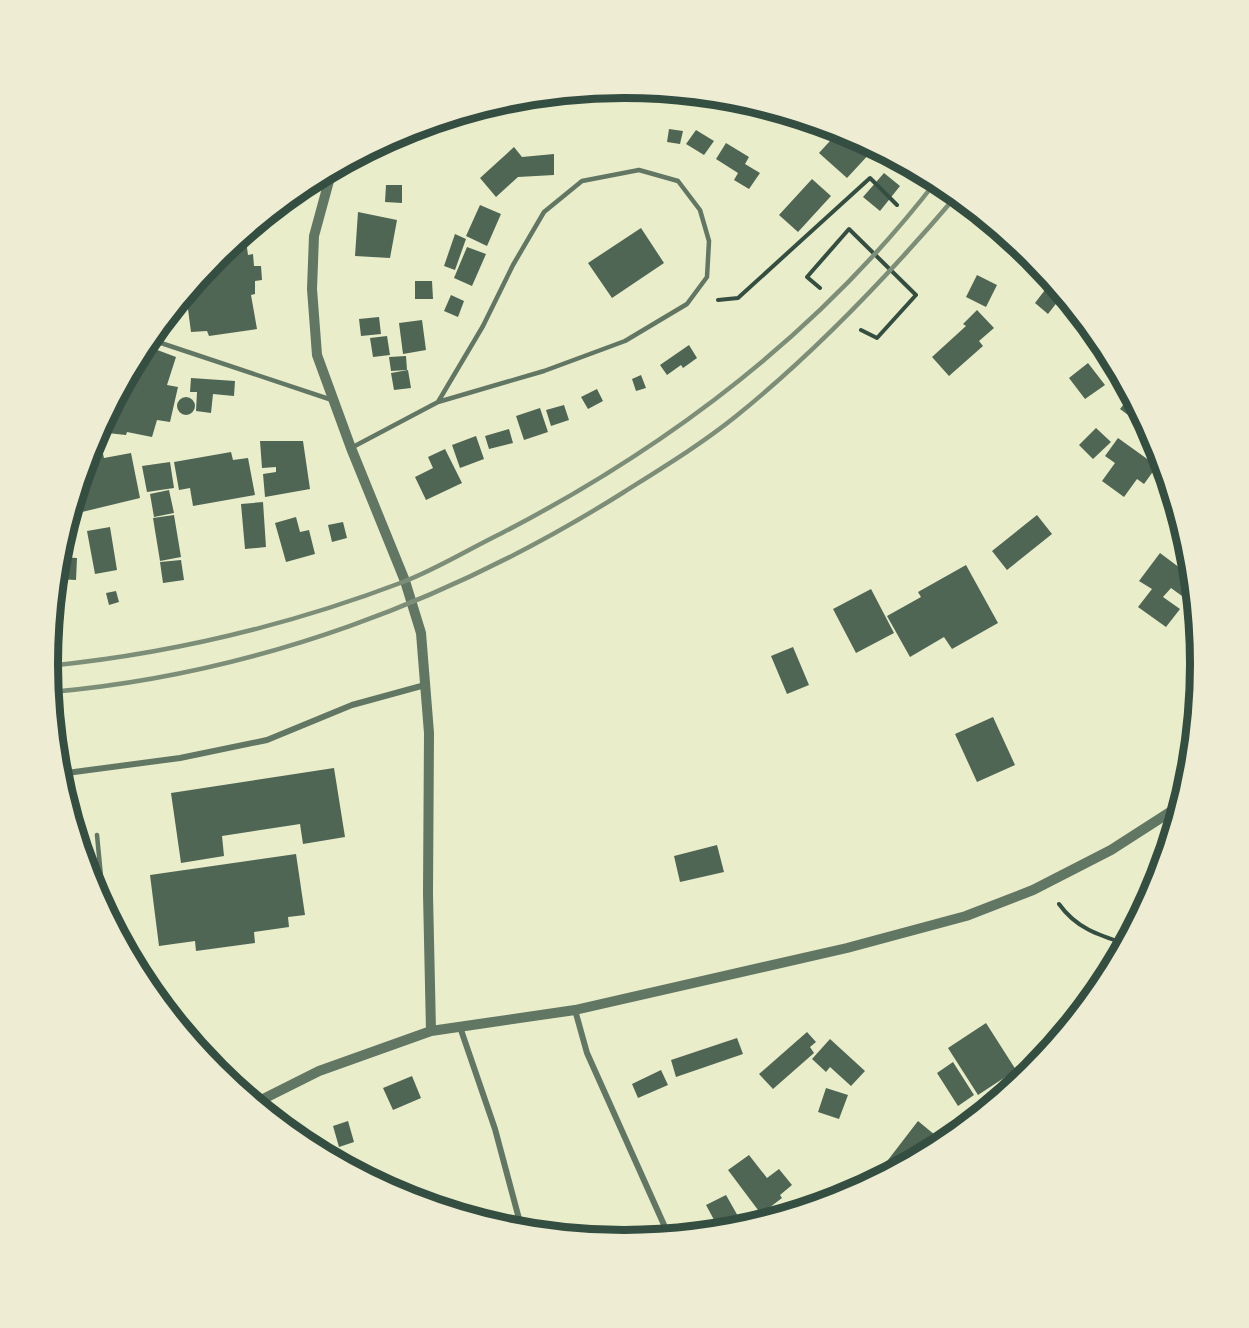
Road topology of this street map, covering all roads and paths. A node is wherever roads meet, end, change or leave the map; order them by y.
1 (329, 182) edge
2 (897, 205) dead end
3 (820, 288) dead end
4 (687, 304) junction
5 (861, 330) dead end
6 (159, 342) edge
7 (332, 400) junction
8 (438, 402) junction
9 (351, 448) junction
10 (426, 685) junction
11 (69, 773) edge
12 (1170, 812) edge
13 (97, 835) dead end
14 (101, 879) edge
15 (1045, 884) junction
16 (1118, 941) edge
17 (575, 1010) junction
18 (460, 1027) junction
19 (431, 1031) junction
20 (262, 1099) edge
21 (519, 1220) edge
22 (666, 1229) edge

1 - 7 street
2 - 4 path
3 - 5 path
4 - 8 lane
4 - 8 lane
6 - 7 lane
7 - 9 street
8 - 9 lane
9 - 10 street
10 - 11 street
10 - 19 street
12 - 15 street
13 - 14 lane
15 - 16 path
15 - 17 street
17 - 18 street
17 - 22 street
18 - 19 street
18 - 21 street
19 - 20 street

